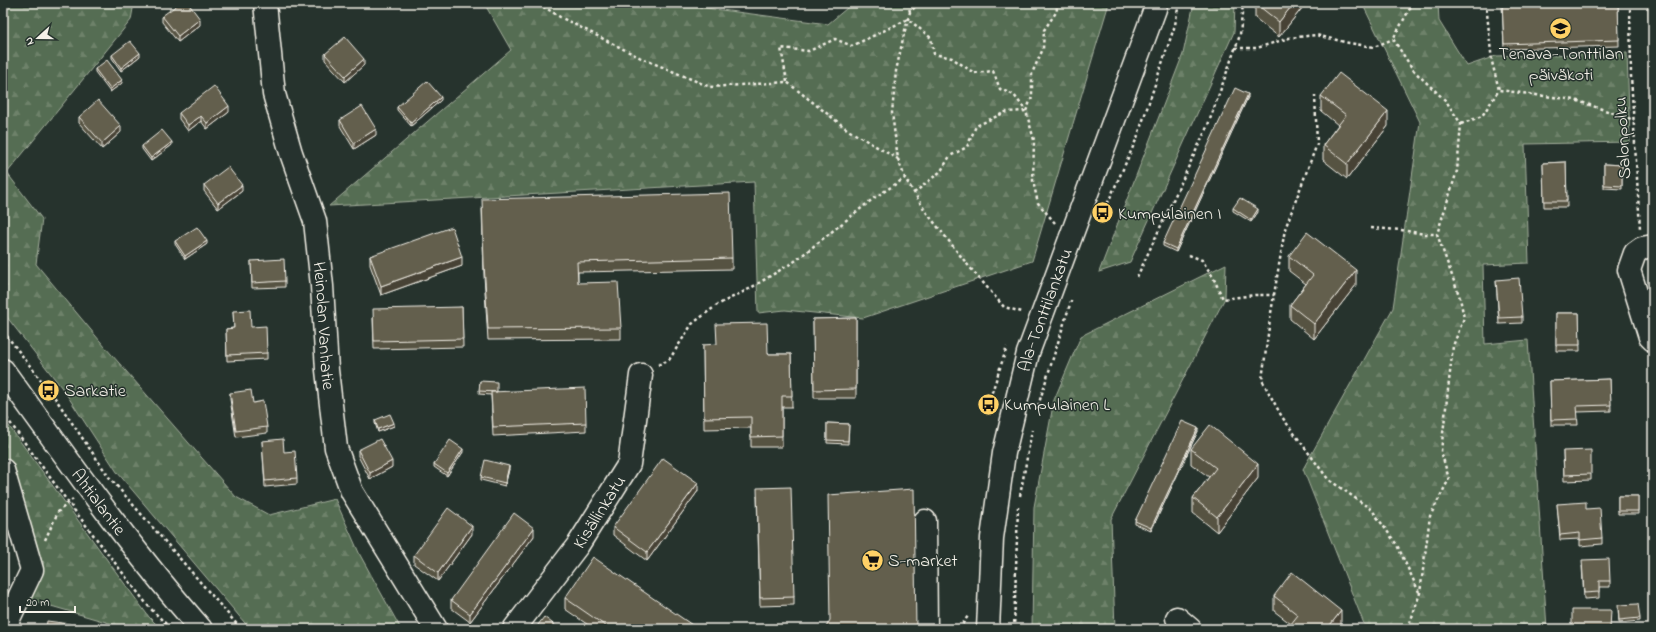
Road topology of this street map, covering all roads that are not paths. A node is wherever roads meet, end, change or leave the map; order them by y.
1 (265, 3) edge
2 (1156, 3) edge
3 (1648, 247) edge
4 (1653, 340) edge
5 (3, 370) edge
6 (641, 375) road end
7 (3, 470) edge
8 (925, 521) dead end
9 (4, 629) edge
10 (201, 629) edge
11 (436, 629) edge
12 (514, 629) edge
13 (926, 629) edge
14 (988, 629) edge

1 - 11 street, Heinolan Vanhatie
2 - 14 street, Ala-Tonttilankatu
3 - 4 street
5 - 10 street, Ahtialantie
6 - 12 street, Kisällinkatu
7 - 9 street
8 - 13 street

